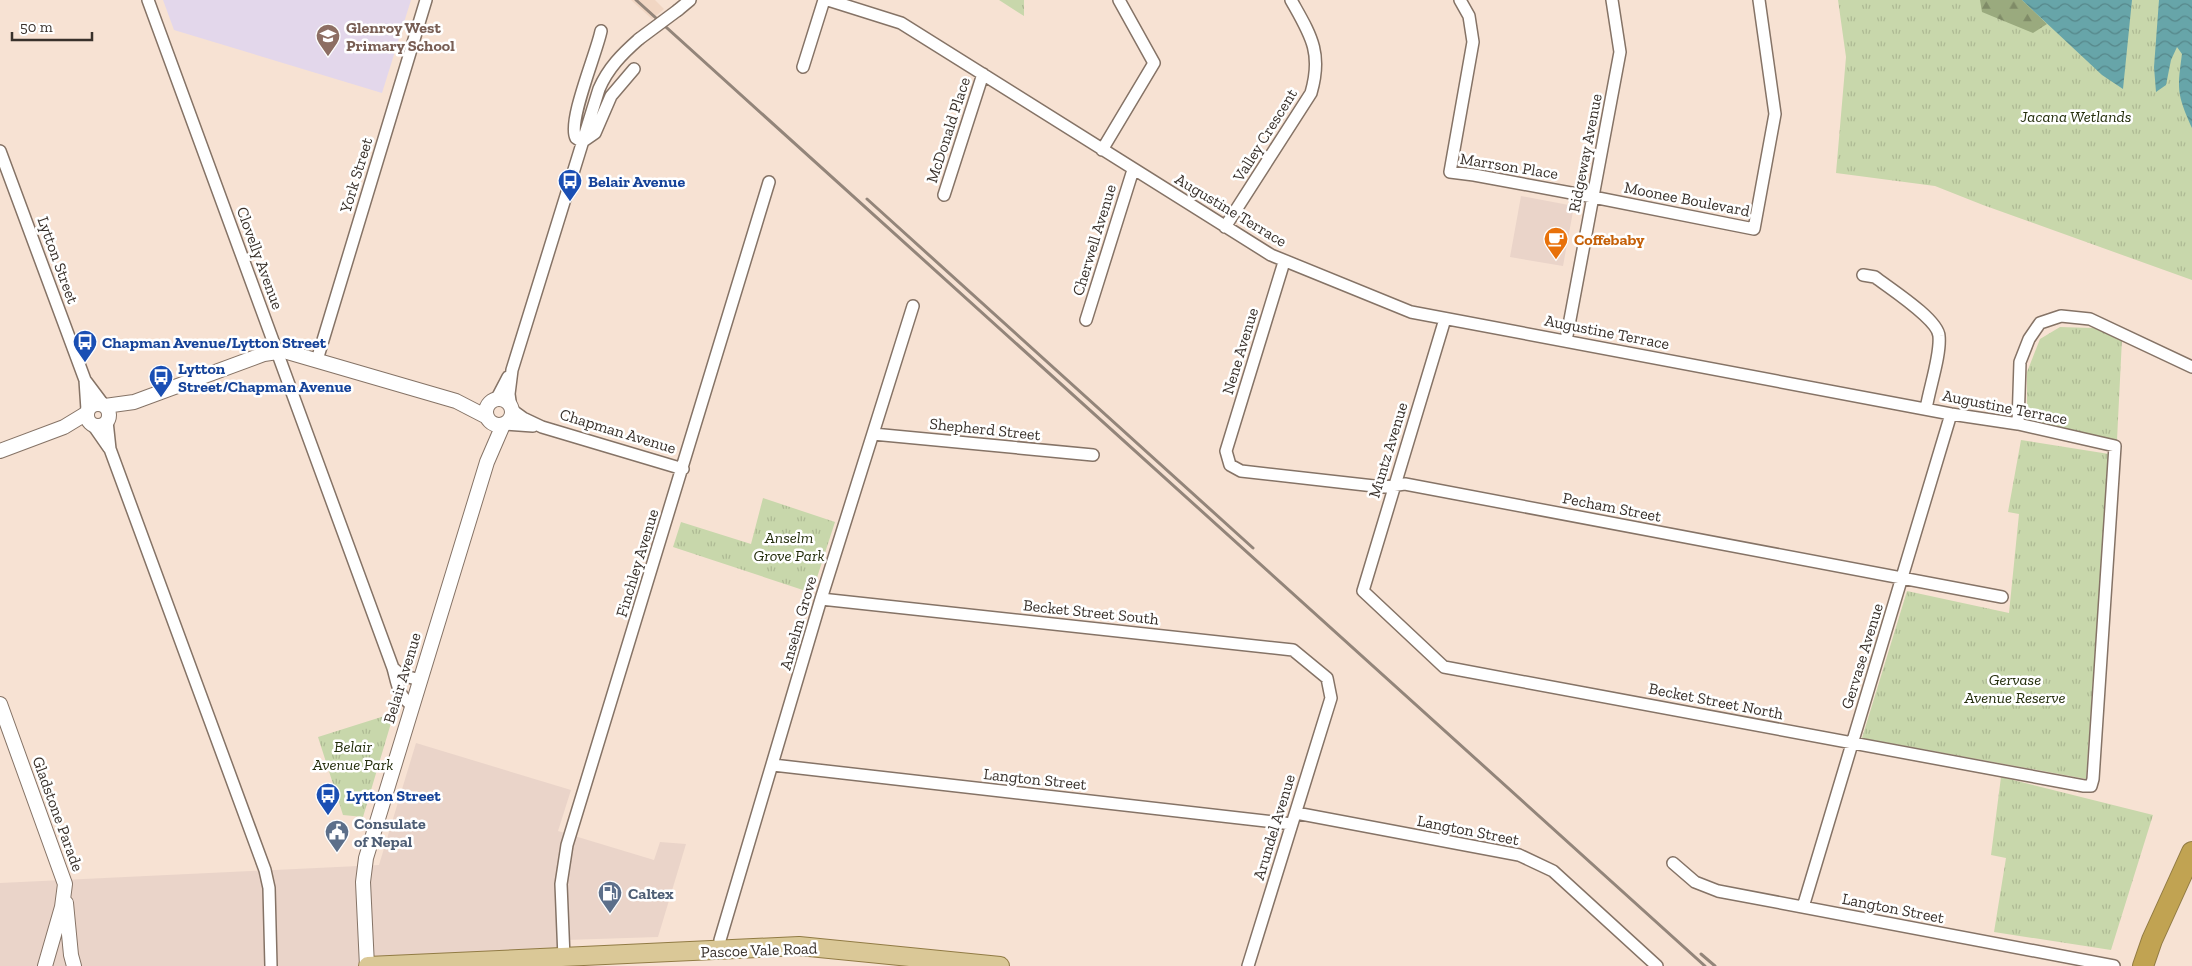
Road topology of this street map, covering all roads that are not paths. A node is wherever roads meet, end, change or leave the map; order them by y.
1 (148, 0) edge
2 (426, 0) edge
3 (690, 0) edge
4 (826, 0) edge
5 (1119, 0) edge
6 (1291, 0) edge
7 (1460, 0) edge
8 (1612, 0) edge
9 (1759, 0) edge
10 (842, 2) edge
11 (601, 31) dead end
12 (802, 67) dead end
13 (634, 69) dead end
14 (983, 74) junction
15 (582, 142) junction
16 (1102, 150) junction
17 (0, 151) edge
18 (1134, 170) junction
19 (769, 182) dead end
20 (944, 195) dead end
21 (1593, 197) junction
22 (1225, 227) junction
23 (1284, 262) junction
24 (1863, 275) dead end
25 (913, 306) dead end
26 (1445, 318) junction
27 (1086, 320) dead end
28 (1566, 341) junction
29 (277, 351) junction
30 (317, 360) junction
31 (2192, 367) edge
32 (512, 370) junction
33 (85, 380) junction
34 (456, 401) junction
35 (494, 401) junction
36 (511, 409) junction
37 (1926, 409) junction
38 (106, 413) junction
39 (1951, 414) junction
40 (89, 418) junction
41 (496, 422) junction
42 (2018, 424) junction
43 (542, 427) junction
44 (873, 434) junction
45 (110, 449) junction
46 (0, 451) edge
47 (1226, 451) joint
48 (1093, 456) dead end
49 (682, 469) junction
50 (1394, 486) junction
51 (1903, 578) junction
52 (1363, 590) joint
53 (2002, 597) dead end
54 (821, 599) junction
55 (394, 668) junction
56 (420, 680) junction
57 (1331, 698) joint
58 (0, 704) edge
59 (412, 705) junction
60 (1852, 743) junction
61 (773, 765) junction
62 (2091, 786) joint
63 (1294, 819) junction
64 (2192, 852) edge
65 (1674, 863) dead end
66 (65, 892) junction
67 (1804, 907) junction
68 (721, 950) junction
69 (564, 958) junction
70 (46, 966) edge
71 (74, 966) edge
72 (271, 966) edge
73 (368, 966) edge
74 (1000, 966) edge
75 (1248, 966) edge
76 (1657, 966) edge
77 (2114, 966) edge
78 (2143, 966) edge

1 - 29 street, Clovelly Avenue
2 - 30 street, York Street
3 - 15 street, bridge
4 - 10 street, Augustine Terrace
4 - 12 street
5 - 16 street
6 - 22 street, Valley Crescent
7 - 21 street, Marrson Place
8 - 21 street, Ridgeway Avenue
9 - 21 street, Moonee Boulevard
10 - 14 street, Augustine Terrace
11 - 15 street
13 - 15 street
14 - 16 street, Augustine Terrace
14 - 20 street, McDonald Place
15 - 32 street
16 - 18 street, Augustine Terrace
17 - 33 street, Lytton Street
18 - 22 street, Augustine Terrace
18 - 27 street, Cherwell Avenue
19 - 49 street, Finchley Avenue
21 - 28 street, Ridgeway Avenue
22 - 23 street, Augustine Terrace
23 - 26 street, Augustine Terrace
23 - 47 street, Nene Avenue
24 - 37 street
25 - 44 street, Anselm Grove
26 - 28 street, Augustine Terrace
26 - 50 street, Muntz Avenue
28 - 37 street, Augustine Terrace
29 - 30 street
29 - 38 street
29 - 55 street, Clovelly Avenue
30 - 34 street
31 - 42 street
32 - 35 street
32 - 36 street
33 - 38 street, Lytton Street
33 - 40 street, Lytton Street
34 - 35 street
34 - 41 street
35 - 36 street
35 - 41 street
36 - 41 street
36 - 43 street
37 - 39 street, Augustine Terrace
38 - 40 street
38 - 40 street
38 - 45 street, Lytton Street
39 - 42 street, Augustine Terrace
39 - 51 street, Gervase Avenue
40 - 45 street, Lytton Street
40 - 46 street
41 - 43 street
41 - 56 street, Belair Avenue
42 - 62 street, Augustine Terrace
43 - 49 street, Chapman Avenue
44 - 48 street, Shepherd Street
44 - 54 street, Anselm Grove
45 - 72 street, Lytton Street
47 - 50 street, Pecham Street
49 - 69 street, Finchley Avenue
50 - 51 street, Pecham Street
50 - 52 street, Muntz Avenue
51 - 53 street, Pecham Street
51 - 60 street, Gervase Avenue
52 - 60 street, Becket Street North
54 - 57 street, Becket Street South
54 - 61 street, Anselm Grove
55 - 56 street
55 - 59 street, Clovelly Avenue
56 - 59 street, Belair Avenue
57 - 63 street, Arundel Avenue
58 - 66 street, Gladstone Parade
59 - 73 street, Belair Avenue
60 - 62 street, Becket Street North
60 - 67 street, Gervase Avenue
61 - 63 street, Langton Street
61 - 68 street, Anselm Grove
63 - 75 street, Arundel Avenue
63 - 76 street, Langton Street
64 - 78 highway
65 - 67 street, Langton Street
66 - 70 street, Gladstone Parade
66 - 71 street
67 - 77 street, Langton Street
68 - 69 main road, Pascoe Vale Road
68 - 74 main road, Pascoe Vale Road
69 - 73 main road, Pascoe Vale Road

